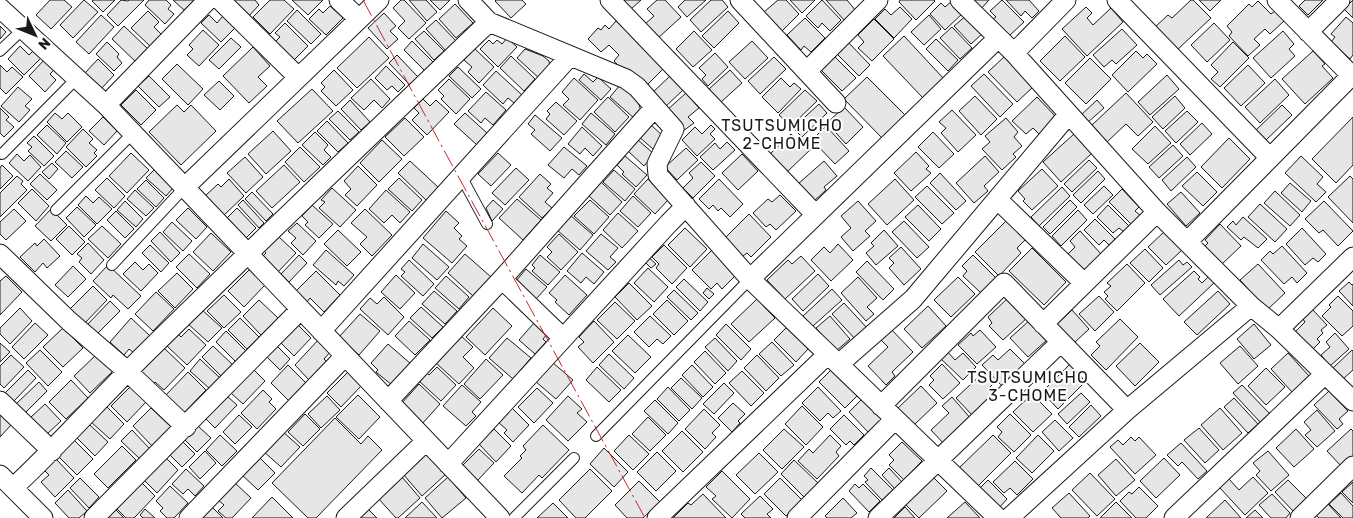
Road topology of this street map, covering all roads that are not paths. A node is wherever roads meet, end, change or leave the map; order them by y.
1 (208, 0) edge
2 (220, 0) edge
3 (339, 0) edge
4 (379, 0) edge
5 (468, 0) edge
6 (610, 0) edge
7 (878, 0) edge
8 (960, 0) edge
9 (1066, 0) edge
10 (1117, 0) edge
11 (1277, 0) edge
12 (1340, 0) edge
13 (747, 2) edge
14 (0, 8) edge
15 (359, 19) junction
16 (489, 22) junction
17 (22, 28) junction
18 (1308, 32) junction
19 (998, 38) junction
20 (0, 51) edge
21 (1014, 53) junction
22 (570, 56) junction
23 (807, 72) junction
24 (1352, 74) edge
25 (298, 77) junction
26 (77, 78) junction
27 (836, 103) dead end
28 (106, 104) junction
29 (655, 107) junction
30 (1068, 114) junction
31 (133, 133) junction
32 (2, 154) dead end
33 (1270, 158) junction
34 (461, 176) junction
35 (185, 186) junction
36 (997, 199) junction
37 (686, 206) junction
38 (56, 210) dead end
39 (1157, 212) junction
40 (815, 214) junction
41 (487, 224) dead end
42 (1187, 242) junction
43 (0, 254) edge
44 (247, 254) junction
45 (1353, 257) edge
46 (112, 264) dead end
47 (502, 279) junction
48 (750, 279) junction
49 (1084, 283) junction
50 (1251, 306) junction
51 (300, 310) junction
52 (1043, 324) junction
53 (1279, 329) junction
54 (321, 331) junction
55 (563, 338) junction
56 (1061, 342) junction
57 (345, 356) junction
58 (833, 359) junction
59 (127, 371) junction
60 (1325, 374) junction
61 (1353, 400) edge
62 (0, 401) edge
63 (388, 401) junction
64 (881, 406) junction
65 (1127, 410) junction
66 (895, 419) junction
67 (186, 427) junction
68 (596, 436) dead end
69 (426, 441) junction
70 (52, 452) junction
71 (574, 458) dead end
72 (939, 460) junction
73 (448, 464) junction
74 (1353, 466) edge
75 (7, 481) edge
76 (43, 518) edge
77 (94, 518) edge
78 (189, 518) edge
79 (346, 518) edge
80 (500, 518) edge
81 (514, 518) edge
82 (657, 518) edge
83 (797, 518) edge
84 (878, 518) edge
85 (998, 518) edge
86 (1010, 518) edge
87 (1174, 518) edge
88 (1300, 518) edge

1 - 28 street
2 - 25 street
3 - 15 street
4 - 15 street
5 - 16 street
6 - 40 street
7 - 23 street
8 - 19 street
9 - 21 street
10 - 33 street
11 - 18 street
12 - 18 street
13 - 23 street
14 - 17 street
15 - 25 street
16 - 22 street
16 - 44 street
17 - 20 lane
17 - 26 street
18 - 24 street
19 - 21 street
19 - 40 street
21 - 30 street
22 - 29 street
22 - 34 street
23 - 27 street
24 - 33 street
25 - 35 street
26 - 28 street
26 - 32 lane
28 - 31 street
29 - 37 street
29 - 47 street
30 - 36 street
30 - 39 street
31 - 35 street
31 - 38 lane
33 - 42 street
34 - 41 lane
34 - 54 street
35 - 44 street
35 - 46 lane
36 - 49 street
36 - 58 street
37 - 48 street
37 - 55 street
39 - 42 street
39 - 49 street
40 - 48 street
42 - 50 street
43 - 59 street
44 - 51 street
44 - 59 street
45 - 53 street
47 - 55 street
47 - 63 street
48 - 58 street
48 - 68 lane
49 - 52 street
50 - 53 street
50 - 65 street
51 - 54 street
51 - 67 street
52 - 56 street
52 - 64 street
53 - 60 street
54 - 57 street
55 - 73 street
56 - 65 street
56 - 72 street
57 - 63 street
57 - 78 street
58 - 64 street
58 - 82 street
59 - 67 street
59 - 70 street
60 - 61 street
60 - 87 street
62 - 70 street
63 - 69 street
64 - 66 street
65 - 86 street
66 - 72 street
66 - 83 street
67 - 77 street
69 - 73 street
69 - 79 street
70 - 75 street
71 - 81 lane
72 - 84 street
72 - 85 street
73 - 80 street
74 - 88 street
75 - 76 street

